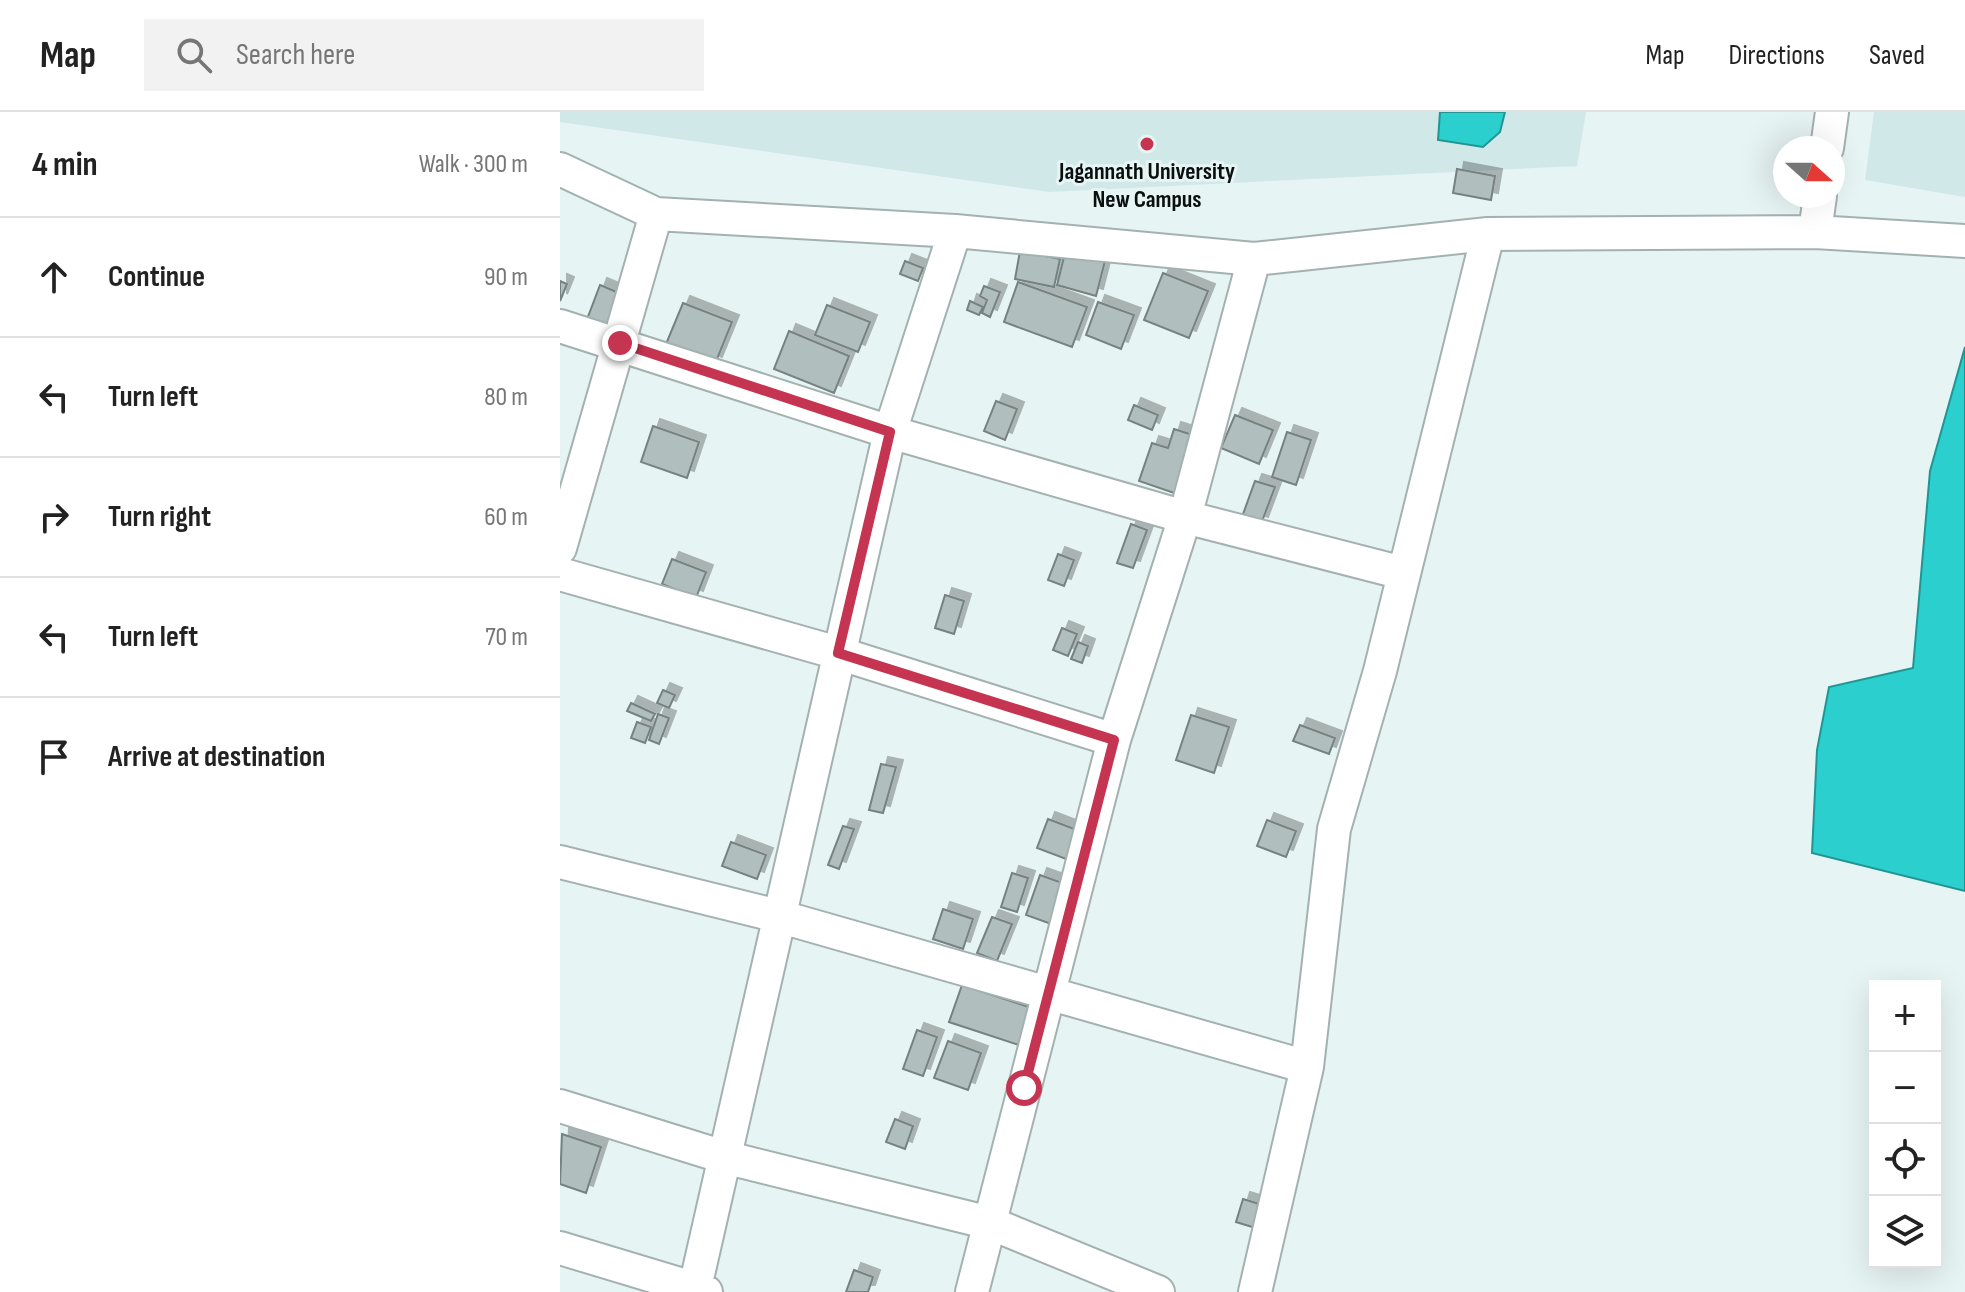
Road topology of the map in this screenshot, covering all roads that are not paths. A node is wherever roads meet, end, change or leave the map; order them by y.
1 (1832, 112) edge
2 (1829, 136) edge
3 (560, 169) edge
4 (1818, 208) edge
5 (656, 214) junction
6 (955, 231) junction
7 (1815, 232) junction
8 (1488, 234) junction
9 (1965, 241) edge
10 (1254, 259) junction
11 (560, 326) edge
12 (620, 343) junction
13 (890, 432) junction
14 (572, 461) edge
15 (1185, 517) junction
16 (560, 548) edge
17 (1403, 573) junction
18 (560, 574) edge
19 (838, 653) junction
20 (1114, 740) junction
21 (560, 862) edge
22 (778, 916) junction
23 (1050, 994) junction
24 (1307, 1067) junction
25 (560, 1106) edge
26 (724, 1157) junction
27 (990, 1223) junction
28 (560, 1248) edge
29 (698, 1291) edge
30 (972, 1292) edge
31 (1158, 1292) edge
32 (1255, 1292) edge

1 - 2 street
3 - 5 street
4 - 7 street
5 - 6 street
5 - 12 street
6 - 10 street
6 - 13 street
7 - 8 street
7 - 9 street
8 - 10 street
8 - 17 street
10 - 15 street
11 - 12 street
12 - 13 street
12 - 14 street
13 - 15 street
13 - 19 street
14 - 16 street
15 - 17 street
15 - 20 street
17 - 24 street
18 - 19 street
19 - 20 street
19 - 22 street
20 - 23 street
21 - 22 street
22 - 23 street
22 - 26 street
23 - 24 street
23 - 27 street
24 - 32 street
25 - 26 street
26 - 27 street
26 - 29 street
27 - 30 street
27 - 31 street
28 - 29 street

